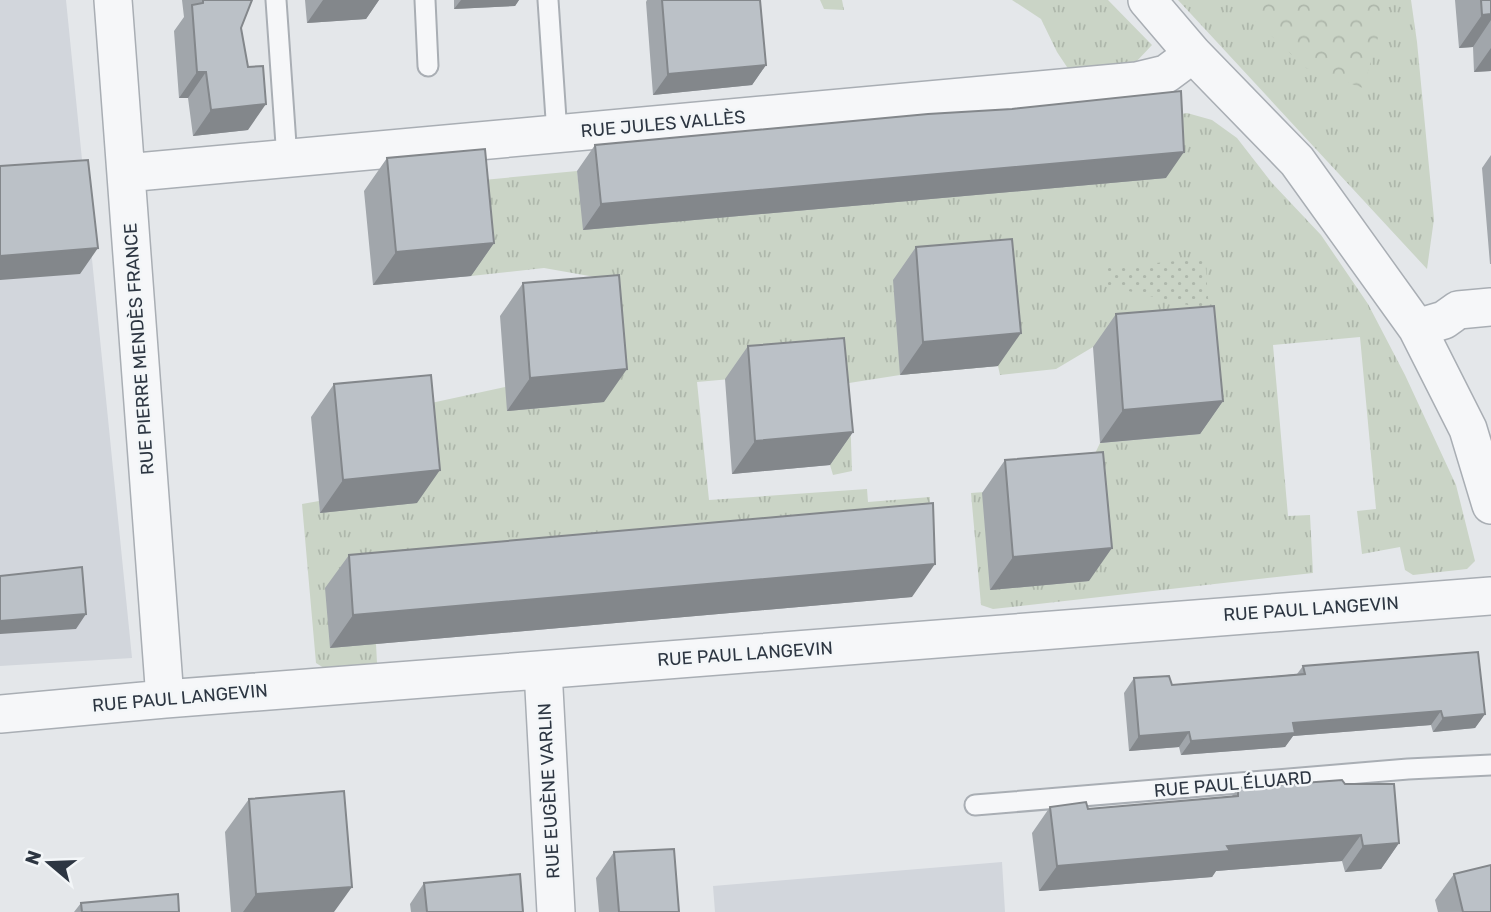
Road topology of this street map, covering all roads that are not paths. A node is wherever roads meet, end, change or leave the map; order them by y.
1 (113, 0) edge
2 (276, 0) edge
3 (425, 0) edge
4 (548, 0) edge
5 (1147, 0) edge
6 (1193, 54) junction
7 (428, 66) dead end
8 (557, 134) junction
9 (287, 159) junction
10 (127, 173) junction
11 (1491, 307) edge
12 (1417, 328) junction
13 (1491, 505) edge
14 (1491, 596) edge
15 (543, 670) junction
16 (165, 699) junction
17 (0, 714) edge
18 (1491, 765) edge
19 (975, 805) dead end
20 (556, 912) edge

1 - 10 street, RUE PIERRE MENDÈS FRANCE
2 - 9 lane
3 - 7 lane
4 - 8 lane
5 - 6 street
6 - 8 street, RUE JULES VALLÈS
6 - 12 street
8 - 9 street, RUE JULES VALLÈS
9 - 10 street, RUE JULES VALLÈS
10 - 16 street, RUE PIERRE MENDÈS FRANCE
11 - 12 street
12 - 13 street
14 - 15 street, RUE PAUL LANGEVIN
15 - 16 street, RUE PAUL LANGEVIN
15 - 20 street, RUE EUGÈNE VARLIN
16 - 17 street, RUE PAUL LANGEVIN
18 - 19 lane, RUE PAUL ÉLUARD

